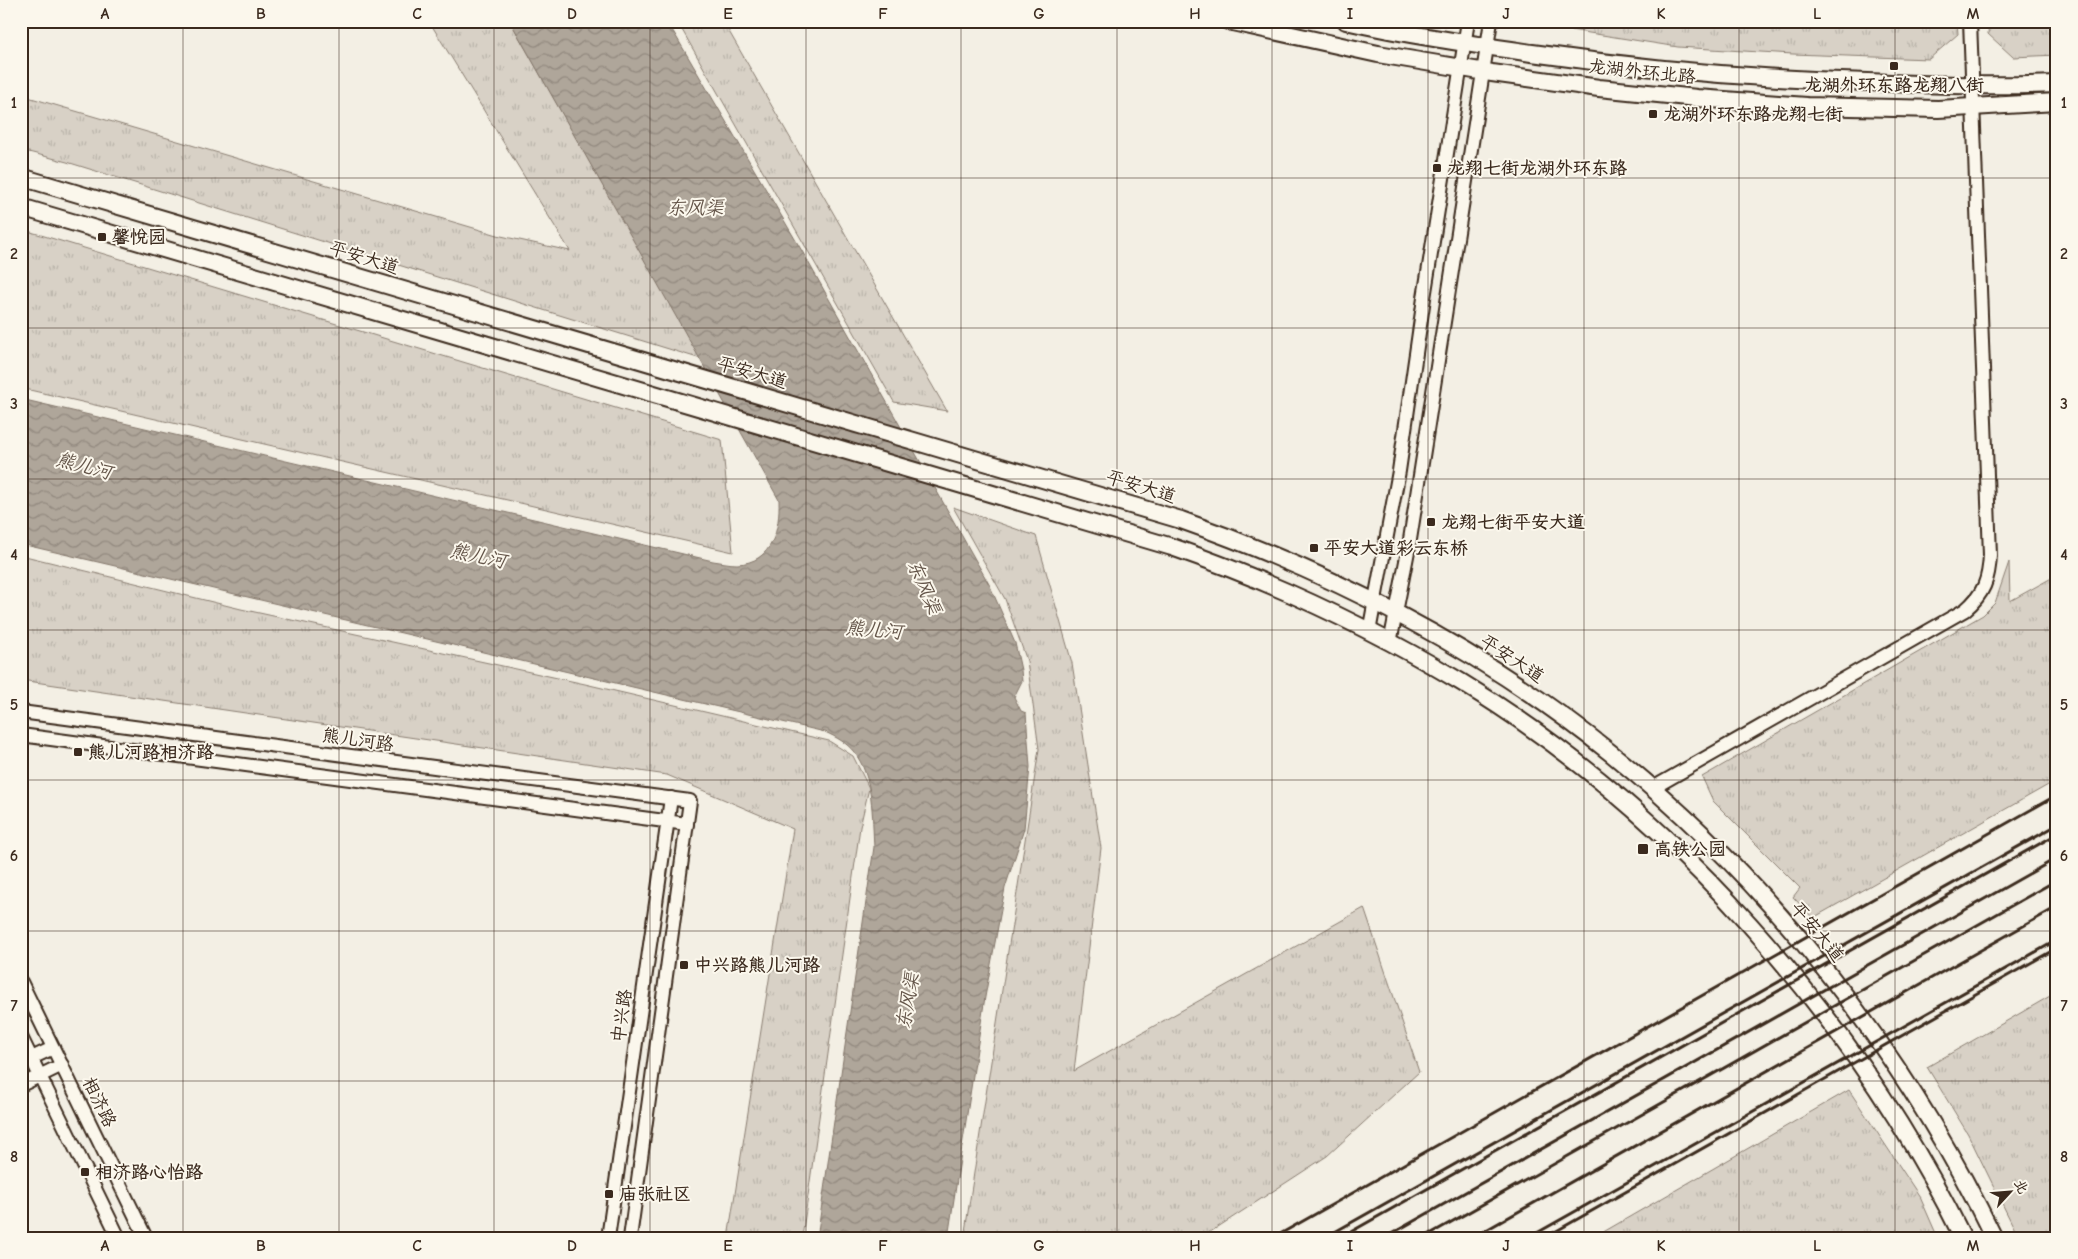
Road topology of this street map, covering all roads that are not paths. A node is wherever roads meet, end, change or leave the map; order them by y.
1 (1228, 21) edge
2 (1346, 21) edge
3 (1468, 21) edge
4 (1491, 21) edge
5 (1970, 21) edge
6 (1465, 43) junction
7 (1487, 47) junction
8 (1461, 68) junction
9 (1483, 72) junction
10 (2054, 83) edge
11 (1973, 86) junction
12 (2052, 103) edge
13 (1974, 106) junction
14 (21, 177) edge
15 (21, 207) edge
16 (1375, 603) junction
17 (1396, 614) junction
18 (1369, 632) junction
19 (1390, 642) junction
20 (21, 712) edge
21 (21, 735) edge
22 (1651, 789) junction
23 (671, 798) junction
24 (667, 821) junction
25 (687, 824) junction
26 (21, 982) edge
27 (21, 1037) edge
28 (53, 1048) junction
29 (26, 1061) edge
30 (62, 1065) junction
31 (40, 1076) junction
32 (21, 1085) edge
33 (119, 1238) edge
34 (146, 1238) edge
35 (608, 1238) edge
36 (630, 1238) edge
37 (1963, 1238) edge
38 (1994, 1238) edge

1 - 8 main road, 龙湖外环北路
2 - 6 main road, 龙湖外环北路
3 - 6 street
4 - 7 street
5 - 11 street
6 - 7 main road, 龙湖外环北路
6 - 8 street
7 - 9 street
7 - 11 main road, 龙湖外环北路
8 - 9 main road, 龙湖外环北路
8 - 16 street
9 - 13 main road, 龙湖外环北路
9 - 17 street
10 - 11 main road, 龙湖外环北路
11 - 13 street
12 - 13 main road, 龙湖外环北路
13 - 22 street
14 - 16 main road, 平安大道
15 - 18 main road
16 - 17 main road, 平安大道
16 - 18 street
17 - 19 street
17 - 22 main road, 平安大道
18 - 19 main road
19 - 37 main road
20 - 23 street, 熊儿河路
21 - 24 street
22 - 38 main road, 平安大道
23 - 24 street, 中兴路
23 - 25 street, 熊儿河路
24 - 25 street
24 - 35 street, 中兴路
25 - 36 street
26 - 28 street, 相济路
27 - 29 street
28 - 29 street
28 - 30 street, 相济路
29 - 31 street
30 - 31 street
30 - 34 street, 相济路
31 - 32 street
31 - 33 street

